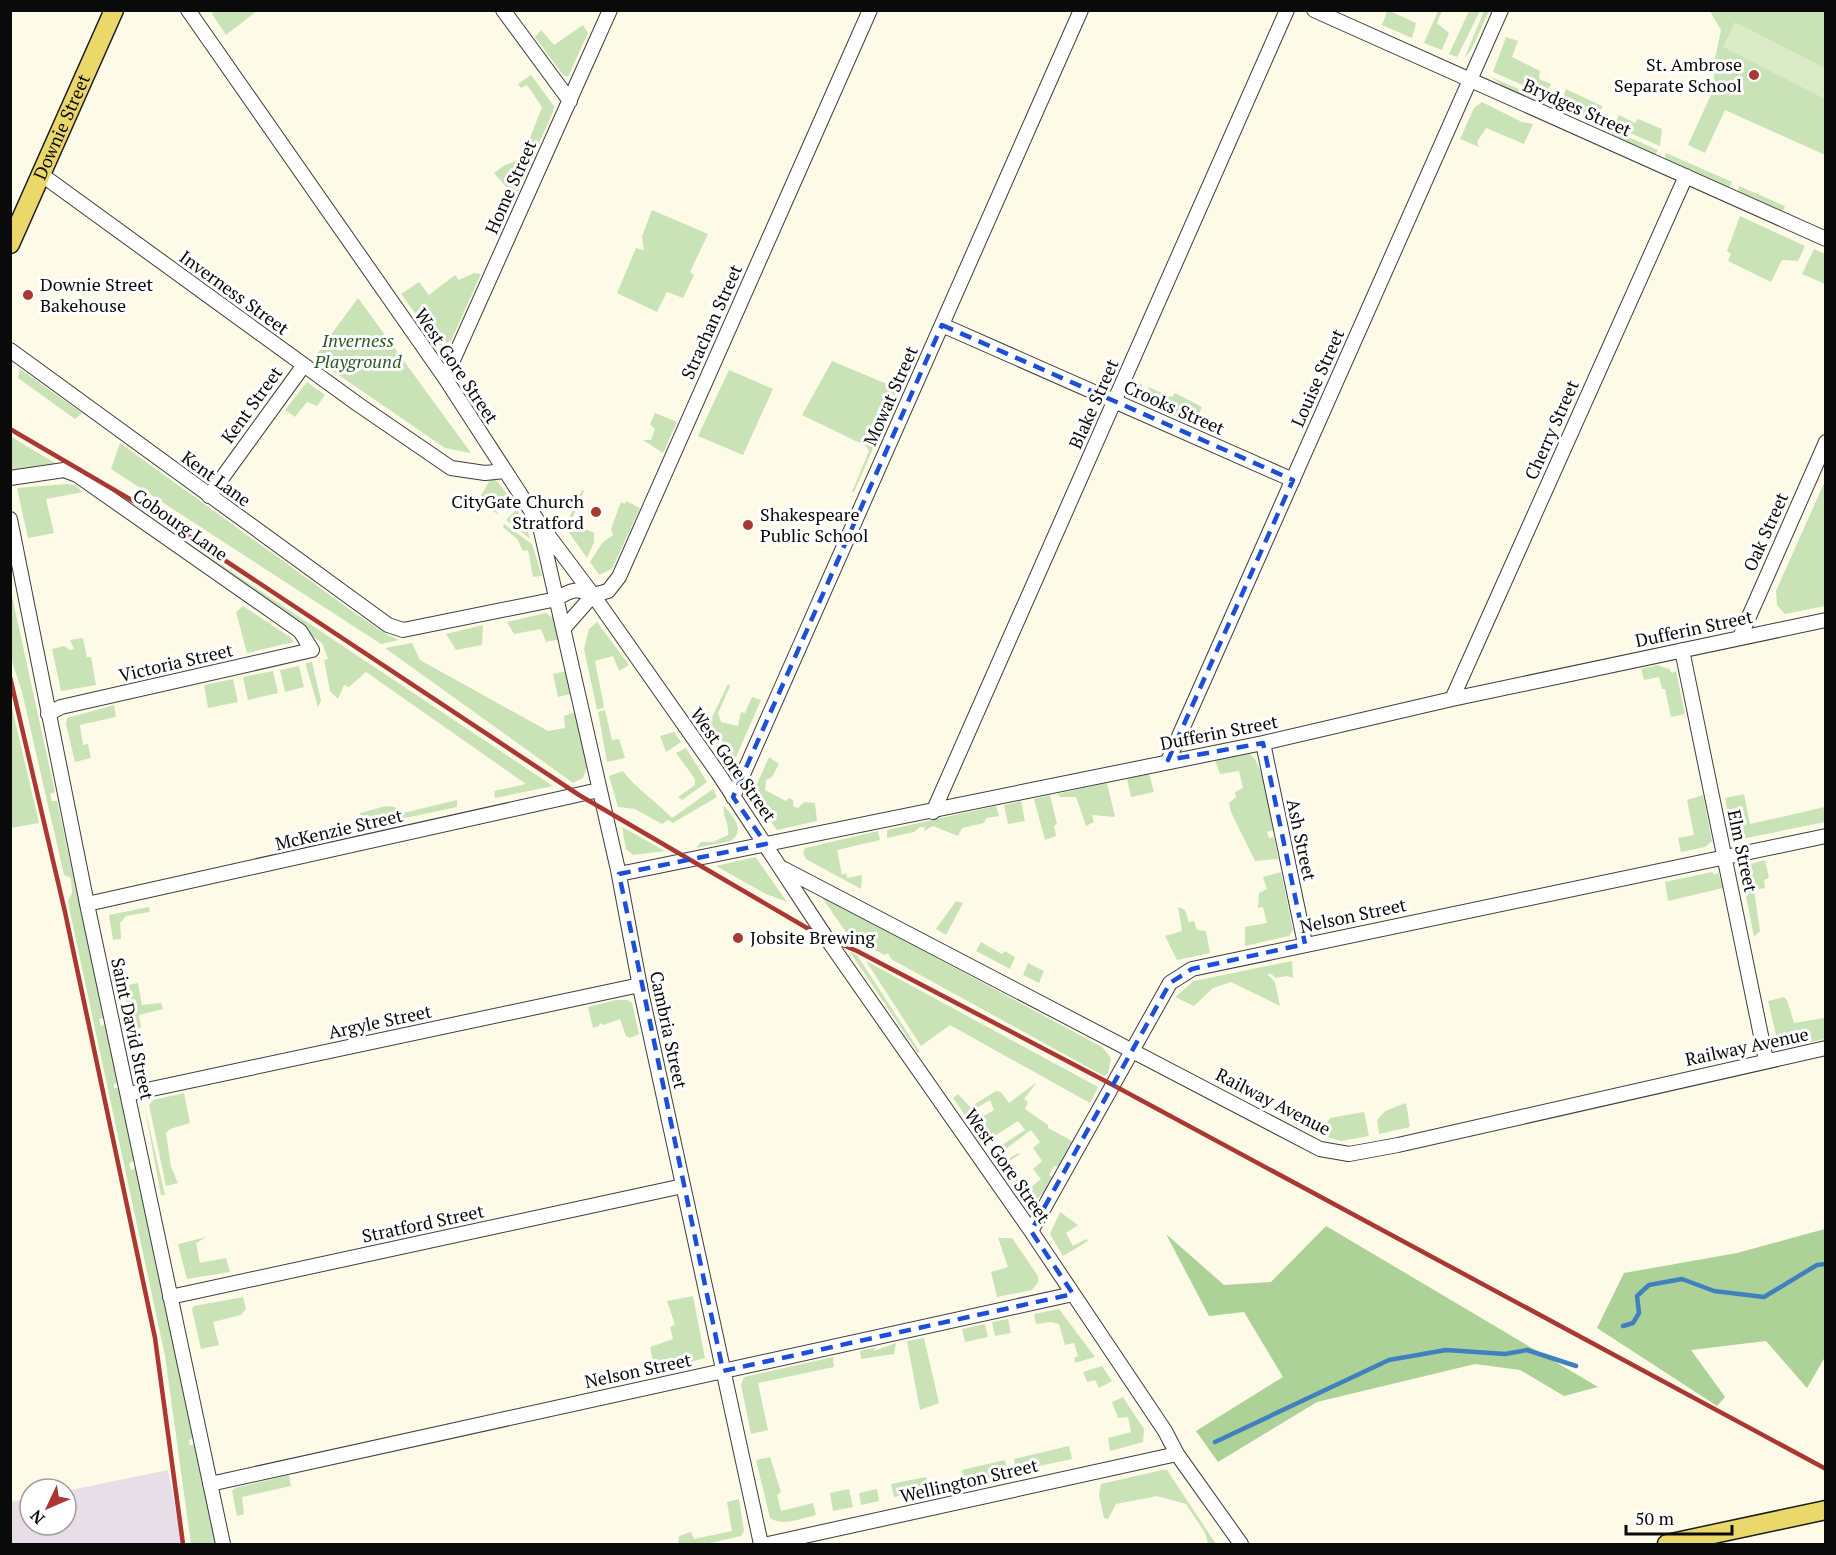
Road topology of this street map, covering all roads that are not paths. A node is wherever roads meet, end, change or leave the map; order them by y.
1 (114, 10) edge
2 (188, 10) edge
3 (503, 10) edge
4 (610, 10) edge
5 (870, 10) edge
6 (1081, 10) edge
7 (1287, 10) edge
8 (1314, 10) edge
9 (1500, 10) edge
10 (1470, 80) junction
11 (570, 101) junction
12 (42, 175) junction
13 (1686, 176) junction
14 (1826, 239) edge
15 (10, 244) edge
16 (942, 324) junction
17 (10, 351) edge
18 (304, 365) junction
19 (445, 378) junction
20 (1115, 401) junction
21 (1826, 442) edge
22 (505, 471) junction
23 (10, 478) edge
24 (1293, 480) junction
25 (209, 496) junction
26 (10, 519) edge
27 (539, 523) junction
28 (593, 595) junction
29 (557, 599) junction
30 (1826, 620) edge
31 (564, 628) junction
32 (1740, 637) junction
33 (312, 650) joint
34 (1682, 650) junction
35 (1452, 699) junction
36 (48, 714) junction
37 (1263, 743) junction
38 (1168, 761) junction
39 (599, 790) junction
40 (733, 797) junction
41 (933, 812) junction
42 (1826, 836) edge
43 (766, 844) junction
44 (1725, 858) junction
45 (782, 868) junction
46 (619, 874) junction
47 (87, 904) junction
48 (1305, 944) junction
49 (640, 985) junction
50 (1826, 1048) edge
51 (1132, 1050) junction
52 (1766, 1060) junction
53 (128, 1094) junction
54 (683, 1186) junction
55 (1030, 1231) junction
56 (1073, 1294) junction
57 (170, 1297) junction
58 (723, 1371) junction
59 (1177, 1454) junction
60 (210, 1484) junction
61 (1822, 1513) edge
62 (223, 1545) edge
63 (761, 1545) edge
64 (768, 1545) edge
65 (1241, 1545) edge
66 (1667, 1545) edge

1 - 12 main road, Downie Street
2 - 19 street, West Gore Street
3 - 11 street
4 - 11 street, Home Street
5 - 28 street, Strachan Street
6 - 16 street, Mowat Street
7 - 20 street, Blake Street
8 - 10 street, Brydges Street
9 - 10 street, Louise Street
10 - 13 street, Brydges Street
10 - 24 street, Louise Street
11 - 19 street, Home Street
12 - 15 main road, Downie Street
12 - 18 street, Inverness Street
13 - 14 street, Brydges Street
13 - 35 street, Cherry Street
16 - 20 street, Crooks Street
16 - 40 street, Mowat Street
17 - 25 street, Kent Lane
18 - 22 street, Inverness Street
18 - 25 street, Kent Street
19 - 22 street, West Gore Street
20 - 24 street, Crooks Street
20 - 41 street, Blake Street
21 - 32 street, Oak Street
22 - 27 street, West Gore Street
23 - 33 street, Cobourg Lane
24 - 38 street, Louise Street
25 - 29 street, Kent Lane
26 - 36 street, Saint David Street
27 - 28 street, West Gore Street
27 - 29 street, Cambria Street
28 - 29 street
28 - 31 street, Strachan Street
28 - 40 street, West Gore Street
29 - 31 street, Cambria Street
30 - 32 street, Dufferin Street
31 - 39 street, Cambria Street
32 - 34 street, Dufferin Street
33 - 36 street, Victoria Street
34 - 35 street, Dufferin Street
34 - 44 street, Elm Street
35 - 37 street, Dufferin Street
36 - 47 street, Saint David Street
37 - 38 street, Dufferin Street
37 - 48 street, Ash Street
38 - 41 street, Dufferin Street
39 - 46 street, Cambria Street
39 - 47 street, McKenzie Street
40 - 43 street, West Gore Street
41 - 43 street, Dufferin Street
42 - 44 street, Nelson Street
43 - 45 street, West Gore Street
43 - 46 street, Dufferin Street
44 - 48 street, Nelson Street
44 - 52 street, Elm Street
45 - 51 street, Railway Avenue
45 - 55 street, West Gore Street
46 - 49 street, Cambria Street
47 - 53 street, Saint David Street
48 - 51 street, Nelson Street
49 - 53 street, Argyle Street
49 - 54 street, Cambria Street
50 - 52 street, Railway Avenue
51 - 52 street, Railway Avenue
51 - 55 street, Nelson Street
53 - 57 street, Saint David Street
54 - 57 street, Stratford Street
54 - 58 street, Cambria Street
55 - 56 street, West Gore Street
56 - 58 street, Nelson Street
56 - 59 street, West Gore Street
57 - 60 street, Saint David Street
58 - 60 street, Nelson Street
58 - 63 street, Cambria Street
59 - 64 street, Wellington Street
59 - 65 street, West Gore Street
60 - 62 street, Saint David Street
61 - 66 main road

